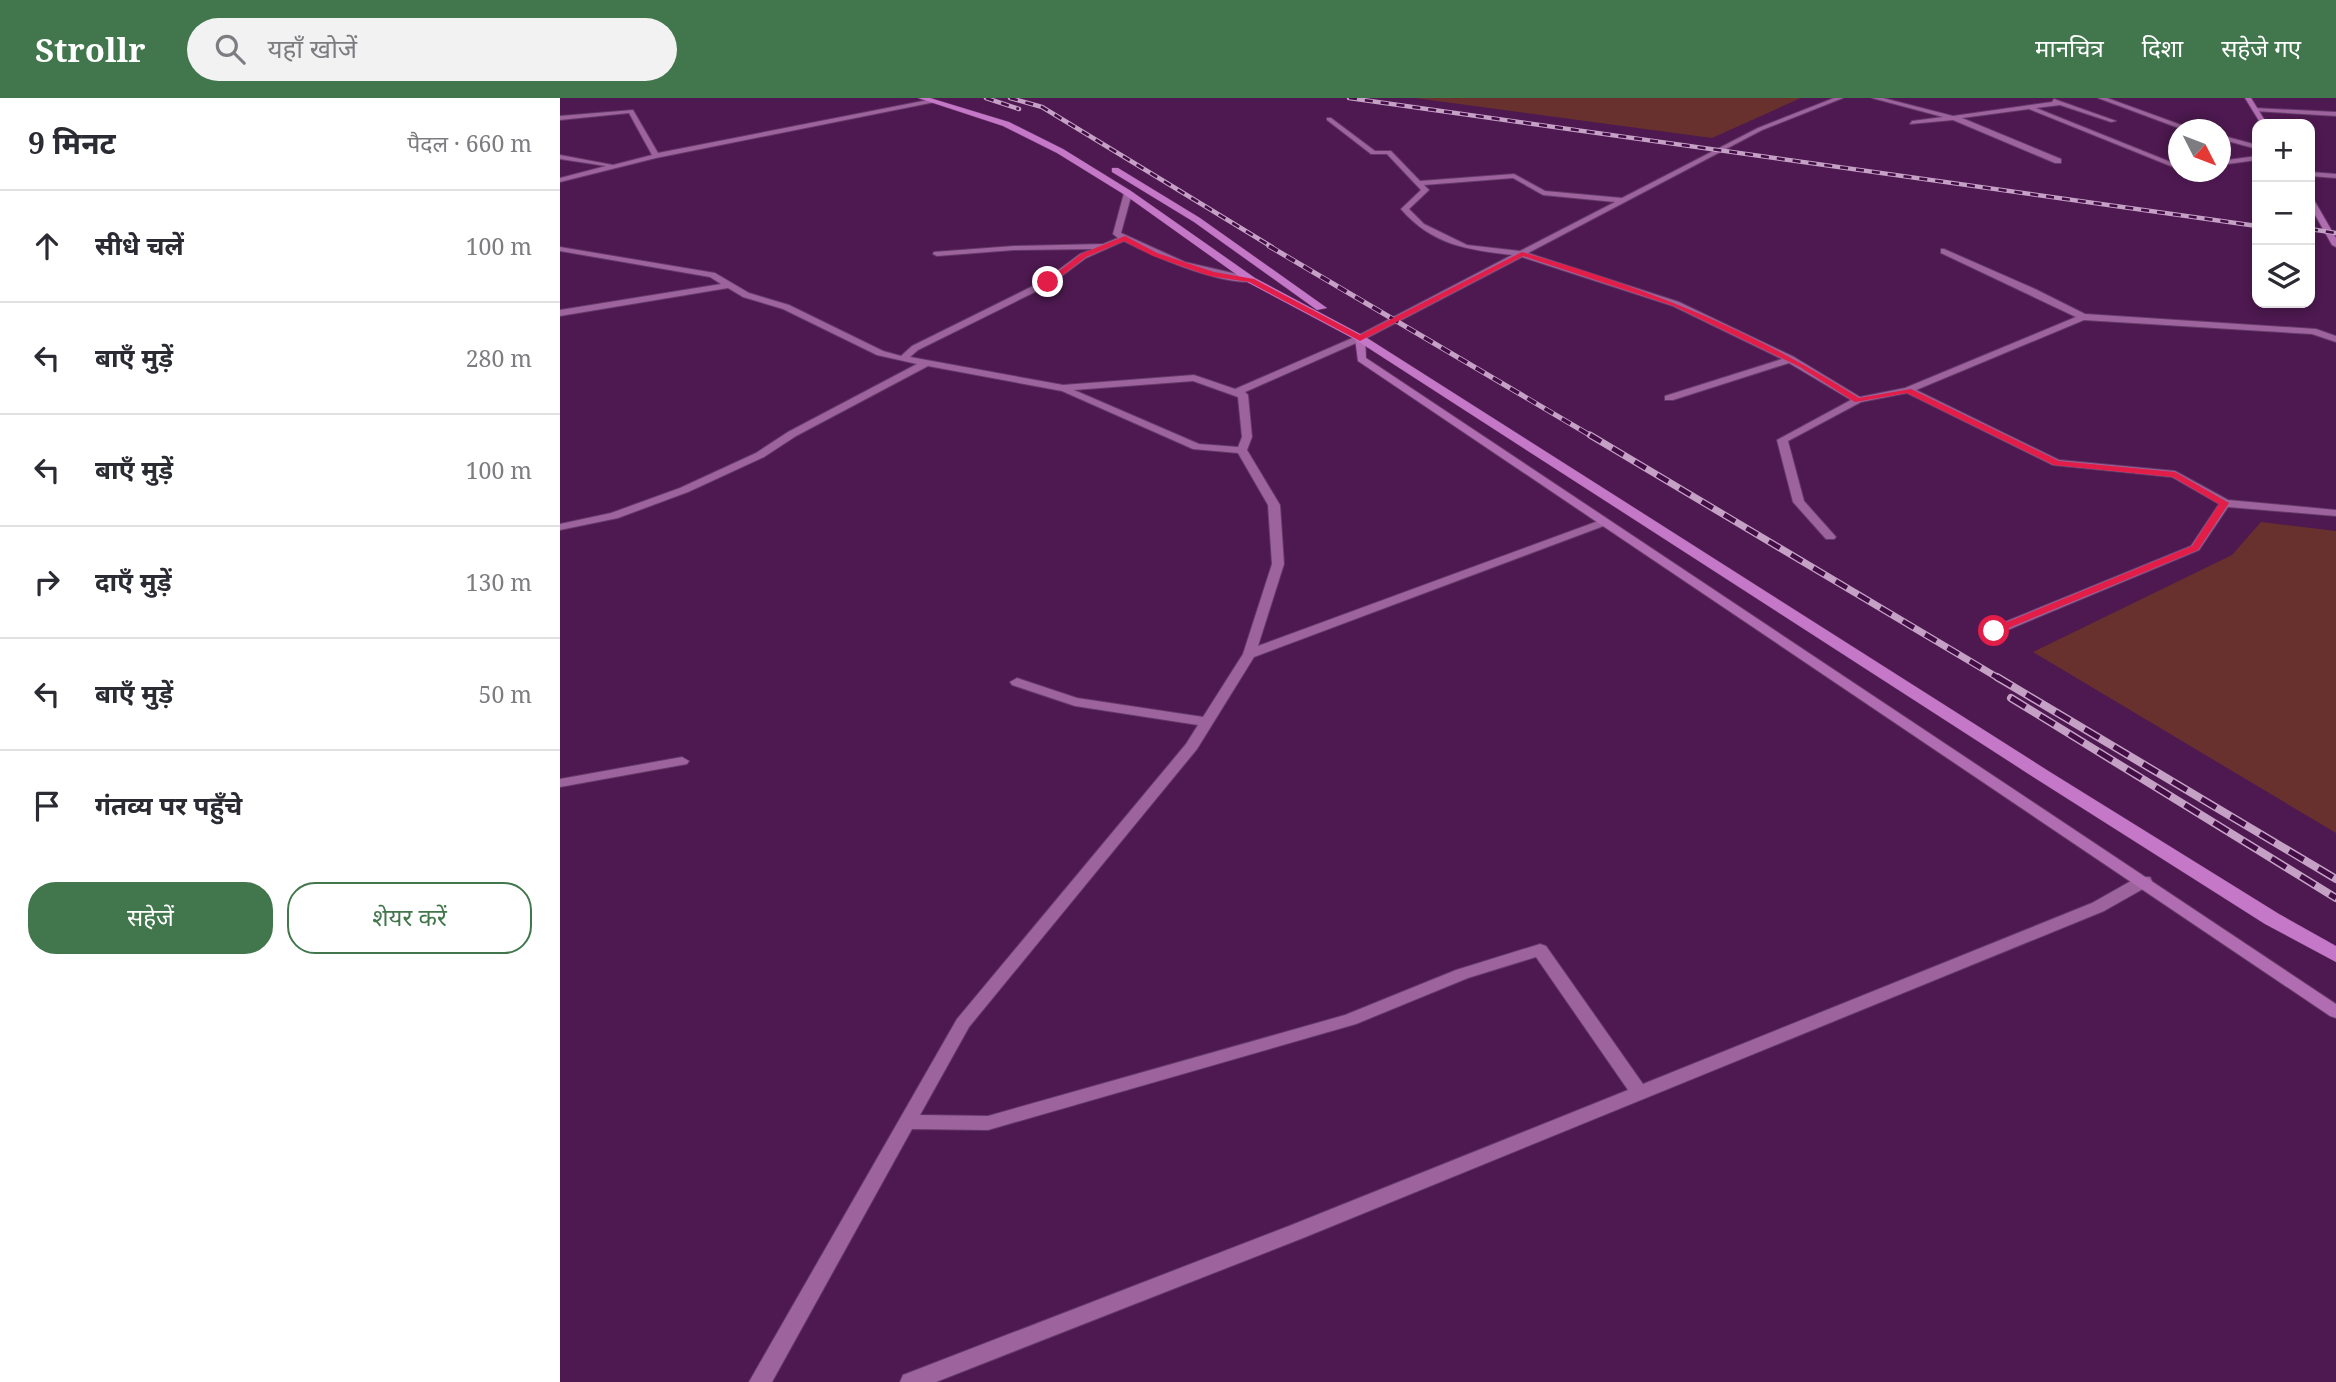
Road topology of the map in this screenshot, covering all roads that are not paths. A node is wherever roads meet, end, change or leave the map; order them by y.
1 (922, 98) edge
2 (949, 98) edge
3 (1840, 98) edge
4 (1875, 98) edge
5 (1906, 98) edge
6 (2046, 98) edge
7 (2101, 98) edge
8 (2248, 98) edge
9 (933, 101) junction
10 (1894, 102) junction
11 (2062, 103) junction
12 (2032, 109) junction
13 (2255, 110) junction
14 (2336, 114) edge
15 (560, 118) edge
16 (1955, 118) junction
17 (1329, 119) dead end
18 (2260, 119) edge
19 (2113, 121) dead end
20 (2168, 122) edge
21 (1912, 123) dead end
22 (2231, 140) edge
23 (2252, 146) edge
24 (1080, 149) dead end
25 (656, 156) junction
26 (560, 157) edge
27 (2252, 159) edge
28 (2058, 160) dead end
29 (2231, 162) edge
30 (1103, 163) dead end
31 (2168, 163) edge
32 (616, 166) junction
33 (2315, 174) edge
34 (2336, 176) edge
35 (560, 180) edge
36 (1419, 183) junction
37 (1128, 193) junction
38 (1623, 201) junction
39 (2315, 209) edge
40 (1125, 238) junction
41 (1108, 245) junction
42 (2336, 246) edge
43 (560, 249) edge
44 (1944, 251) dead end
45 (937, 254) dead end
46 (1522, 254) junction
47 (1251, 280) junction
48 (730, 285) junction
49 (560, 313) edge
50 (2083, 317) junction
51 (1360, 338) junction
52 (2336, 339) edge
53 (903, 359) junction
54 (1791, 359) junction
55 (927, 363) junction
56 (1063, 388) junction
57 (1908, 390) junction
58 (1237, 392) junction
59 (1669, 398) dead end
60 (1858, 400) junction
61 (1242, 450) junction
62 (2225, 503) junction
63 (2336, 513) edge
64 (1605, 522) junction
65 (560, 527) edge
66 (1830, 537) dead end
67 (1994, 631) dead end
68 (1249, 654) junction
69 (1017, 682) dead end
70 (1207, 722) junction
71 (681, 761) dead end
72 (560, 783) edge
73 (2144, 881) junction
74 (2336, 956) edge
75 (2336, 1012) edge
76 (1639, 1092) junction
77 (907, 1122) junction
78 (760, 1382) edge
79 (911, 1382) edge

1 - 9 main road
2 - 24 main road
3 - 38 street
4 - 10 street
5 - 10 street
6 - 11 street
7 - 20 street
8 - 13 street
9 - 25 street
9 - 37 main road
10 - 16 street
11 - 12 street
11 - 19 street
12 - 16 street
12 - 31 street
13 - 14 street
13 - 18 street
15 - 25 street
16 - 21 street
16 - 28 street
17 - 36 street
22 - 23 street
25 - 32 street
26 - 32 street
27 - 29 street
30 - 51 main road
32 - 35 street
33 - 34 street
36 - 38 street
36 - 46 street
37 - 40 street
37 - 47 main road
38 - 46 street
39 - 42 street
40 - 41 street
40 - 47 street
41 - 45 street
41 - 53 street
43 - 48 street
44 - 50 street
46 - 51 street
46 - 54 street
47 - 51 main road
48 - 49 street
48 - 53 street
50 - 52 street
50 - 57 street
51 - 58 street
51 - 64 street
51 - 74 main road
53 - 55 street
54 - 59 street
54 - 60 street
55 - 56 street
55 - 65 street
56 - 58 street
56 - 61 street
57 - 60 street
57 - 62 street
58 - 61 street
60 - 66 street
61 - 68 street
62 - 63 street
62 - 67 street
64 - 68 street
64 - 73 street
68 - 70 street
69 - 70 street
70 - 77 street
71 - 72 street
73 - 75 street
73 - 76 street
76 - 77 street
76 - 79 street
77 - 78 street

